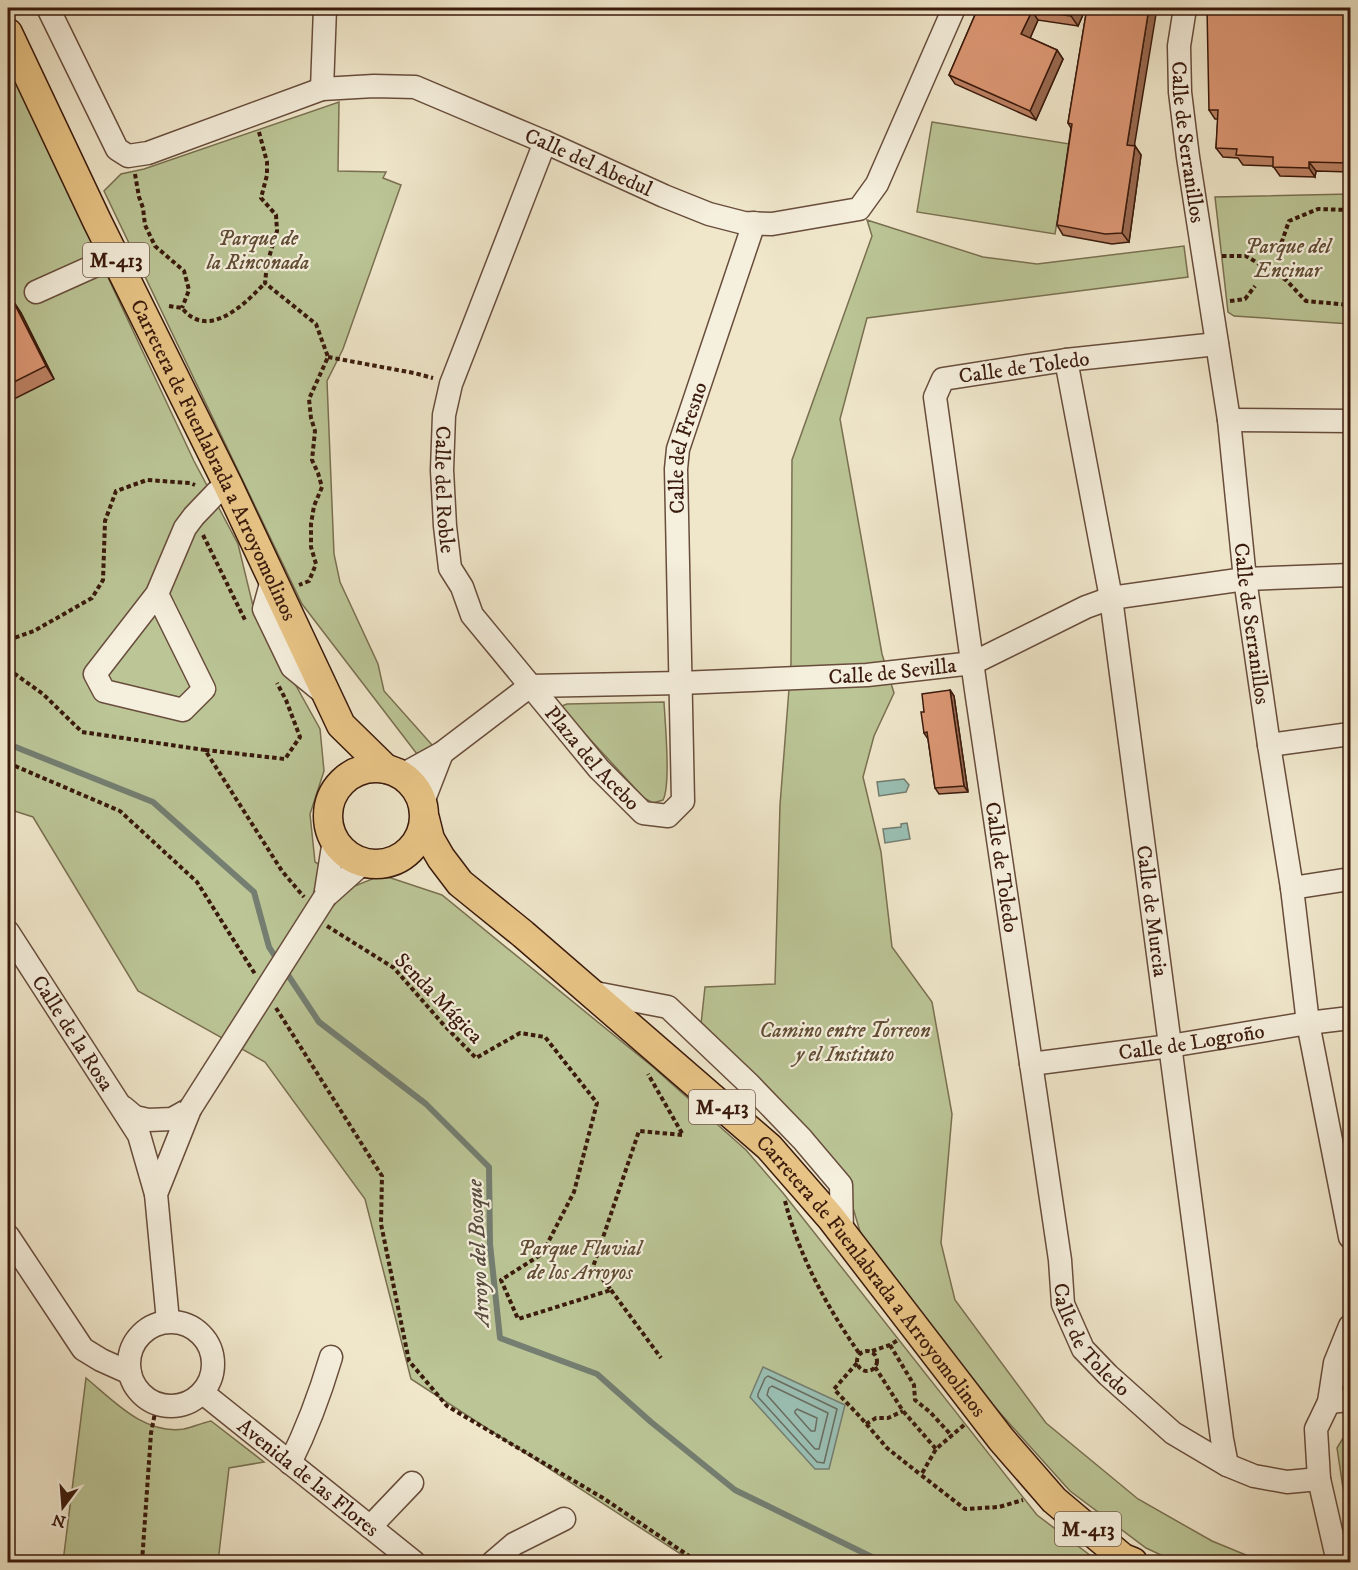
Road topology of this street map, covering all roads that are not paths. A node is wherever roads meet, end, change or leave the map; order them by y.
1 (48, 8) edge
2 (325, 8) edge
3 (954, 8) edge
4 (1185, 8) edge
5 (8, 33) edge
6 (322, 88) junction
7 (545, 142) junction
8 (754, 223) junction
9 (114, 257) junction
10 (36, 292) dead end
11 (1217, 344) junction
12 (1066, 360) junction
13 (1229, 420) junction
14 (1350, 421) edge
15 (222, 489) junction
16 (1350, 575) edge
17 (1245, 579) junction
18 (158, 594) junction
19 (1111, 598) junction
20 (973, 663) junction
21 (680, 683) junction
22 (530, 686) junction
23 (341, 725) junction
24 (1350, 734) edge
25 (1269, 745) junction
26 (442, 753) junction
27 (394, 772) junction
28 (328, 807) junction
29 (424, 811) junction
30 (334, 840) junction
31 (394, 862) junction
32 (363, 863) junction
33 (1350, 879) edge
34 (460, 884) junction
35 (1292, 888) junction
36 (315, 898) junction
37 (8, 932) edge
38 (590, 992) junction
39 (1350, 1018) edge
40 (1308, 1023) junction
41 (1170, 1046) junction
42 (1031, 1064) junction
43 (118, 1102) junction
44 (190, 1109) junction
45 (156, 1194) junction
46 (843, 1233) junction
47 (8, 1236) edge
48 (1350, 1237) edge
49 (168, 1321) junction
50 (1350, 1326) edge
51 (331, 1357) dead end
52 (130, 1373) junction
53 (203, 1393) junction
54 (1340, 1401) edge
55 (290, 1463) junction
56 (1227, 1465) junction
57 (1319, 1479) junction
58 (412, 1483) dead end
59 (564, 1520) dead end
60 (370, 1527) junction
61 (1342, 1559) edge
62 (407, 1561) edge
63 (1127, 1561) edge
64 (493, 1563) edge

1 - 6 street, Calle del Abedul
2 - 6 street
3 - 8 street, Calle del Abedul
4 - 11 street, Calle de Serranillos
5 - 9 main road, Carretera de Fuenlabrada a Arroyomolinos / M-413
6 - 7 street, Calle del Abedul
7 - 8 street, Calle del Abedul
7 - 22 street, Calle del Roble
8 - 21 street, Calle del Fresno
9 - 10 street
9 - 15 main road, Carretera de Fuenlabrada a Arroyomolinos / M-413
11 - 12 street, Calle de Toledo
11 - 13 street, Calle de Serranillos
12 - 19 street, Calle de Murcia
12 - 20 street, Calle de Toledo
13 - 14 street
13 - 17 street, Calle de Serranillos
15 - 18 street
15 - 23 main road, Carretera de Fuenlabrada a Arroyomolinos / M-413
16 - 17 street, Calle de Sevilla
17 - 19 street, Calle de Sevilla
17 - 25 street, Calle de Serranillos
18 - 18 street
19 - 20 street, Calle de Sevilla
19 - 41 street, Calle de Murcia
20 - 21 street, Calle de Sevilla
20 - 42 street, Calle de Toledo
21 - 22 street, Calle de Sevilla
21 - 22 street, Plaza del Acebo
22 - 26 street
23 - 27 main road, Carretera de Fuenlabrada a Arroyomolinos / M-413
23 - 28 main road, Carretera de Fuenlabrada a Arroyomolinos / M-413
24 - 25 street
25 - 35 street, Calle de Serranillos
26 - 27 street
26 - 29 street
27 - 28 main road
27 - 29 main road, M-413
28 - 30 main road, M-413
29 - 31 main road
29 - 34 main road, Carretera de Fuenlabrada a Arroyomolinos / M-413
30 - 32 main road
30 - 36 street
31 - 32 main road, M-413
31 - 34 main road, Carretera de Fuenlabrada a Arroyomolinos / M-413
32 - 36 street
33 - 35 street
34 - 38 main road, Carretera de Fuenlabrada a Arroyomolinos / M-413
35 - 40 street, Calle de Serranillos
36 - 44 street, bridge
37 - 43 street, Calle de la Rosa
38 - 46 main road, Carretera de Fuenlabrada a Arroyomolinos / M-413
38 - 46 street
39 - 40 street, Calle de Logroño
40 - 41 street, Calle de Logroño
40 - 48 street, Calle de Serranillos
41 - 42 street, Calle de Logroño
41 - 56 street, Calle de Murcia
42 - 56 street, Calle de Toledo
43 - 44 street, Calle de la Rosa
43 - 45 street, Calle de la Rosa
44 - 45 street
45 - 49 street, Calle de la Rosa
46 - 63 main road, Carretera de Fuenlabrada a Arroyomolinos / M-413
47 - 52 street
49 - 52 street
49 - 53 street
50 - 54 street
51 - 55 street
52 - 53 street
53 - 55 street, Avenida de las Flores
54 - 57 street
55 - 60 street, Avenida de las Flores
56 - 57 street, Calle de Toledo
57 - 61 street
58 - 60 street
59 - 64 street
60 - 62 street, Avenida de las Flores

